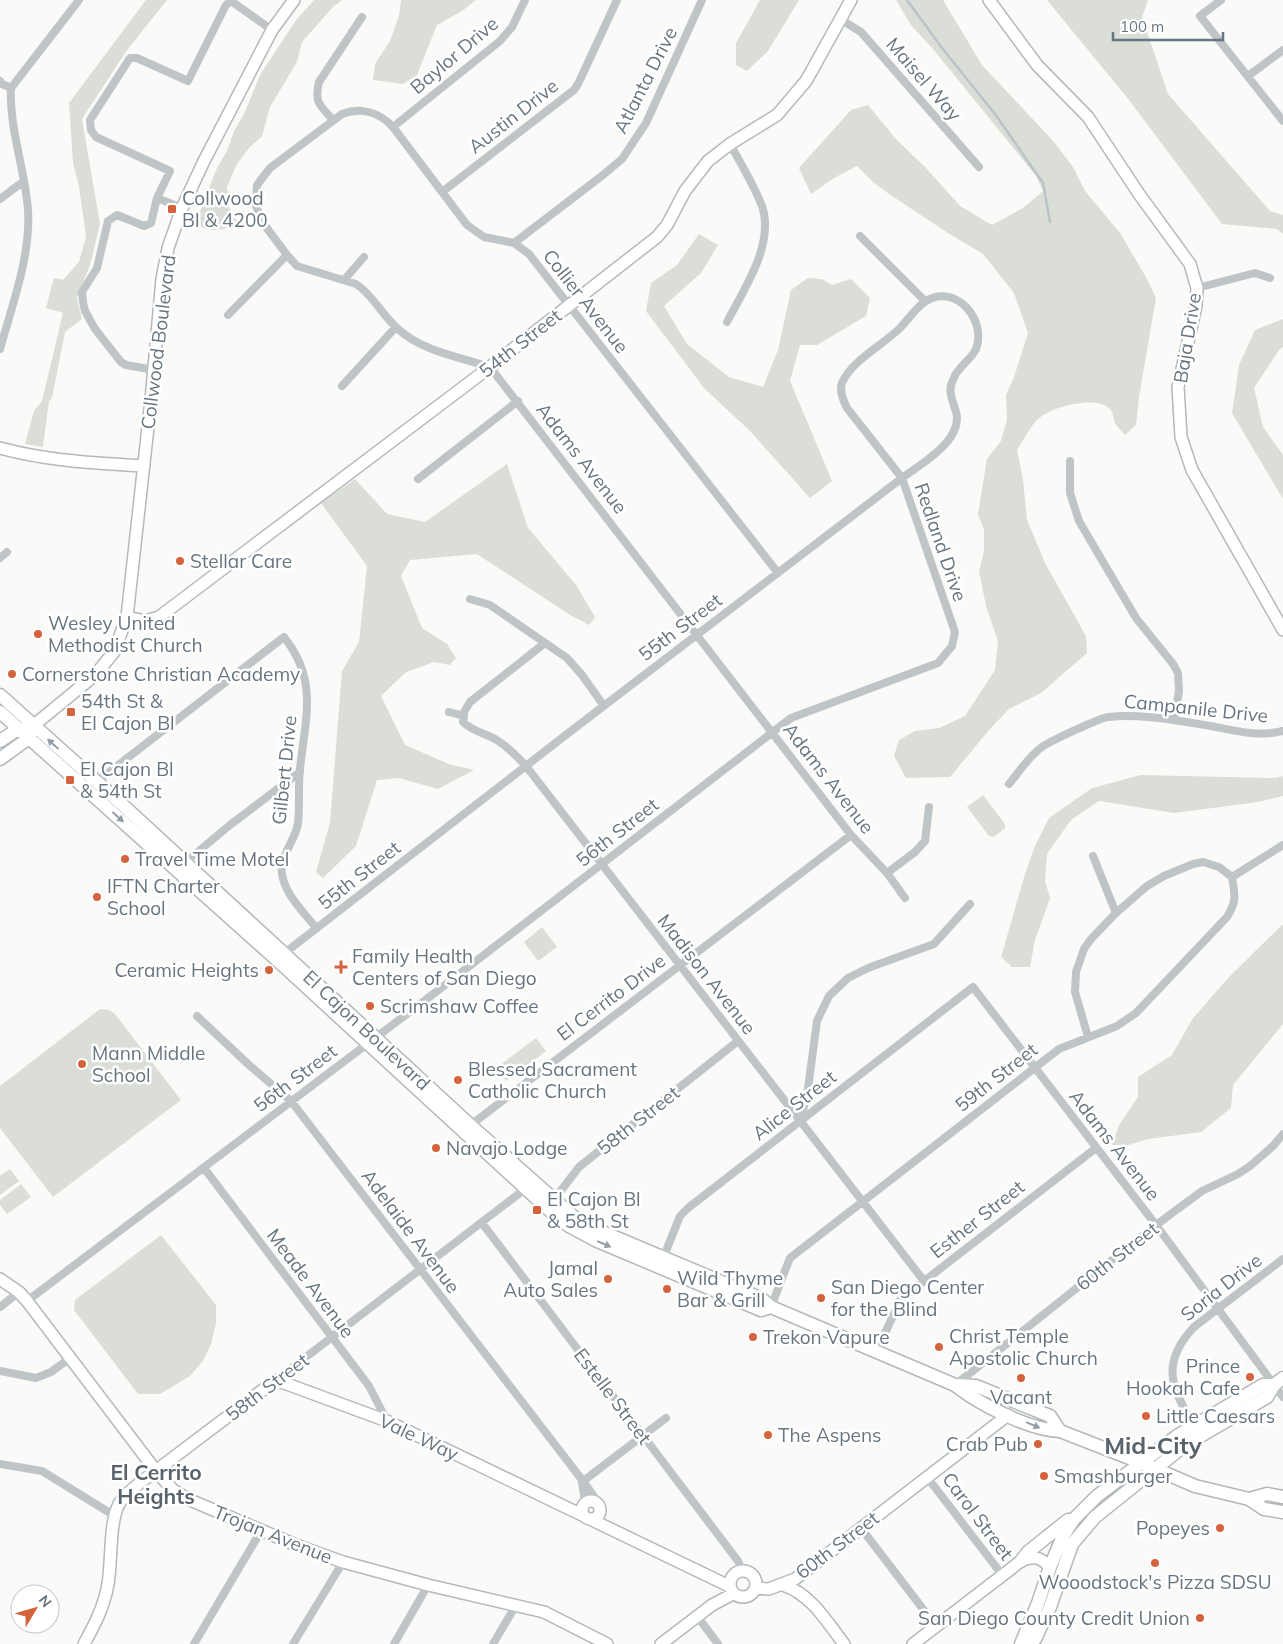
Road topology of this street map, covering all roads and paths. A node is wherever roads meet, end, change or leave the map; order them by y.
1 (79, 0) edge
2 (294, 0) edge
3 (526, 0) edge
4 (617, 0) edge
5 (702, 0) edge
6 (851, 0) edge
7 (989, 0) edge
8 (1221, 0) edge
9 (232, 1) edge
10 (362, 17) dead end
11 (840, 19) junction
12 (272, 30) junction
13 (1283, 50) edge
14 (1248, 76) junction
15 (0, 81) edge
16 (11, 88) junction
17 (333, 120) junction
18 (1283, 121) edge
19 (393, 127) junction
20 (730, 144) junction
21 (979, 167) dead end
22 (24, 181) junction
23 (442, 192) junction
24 (157, 198) junction
25 (0, 199) edge
26 (182, 208) junction
27 (860, 236) dead end
28 (514, 243) junction
29 (287, 255) junction
30 (364, 257) dead end
31 (1270, 278) dead end
32 (344, 280) junction
33 (1197, 288) junction
34 (925, 301) junction
35 (569, 305) junction
36 (228, 315) dead end
37 (727, 322) dead end
38 (396, 327) junction
39 (1, 340) edge
40 (0, 349) edge
41 (490, 367) junction
42 (154, 370) junction
43 (342, 386) dead end
44 (518, 401) junction
45 (0, 448) edge
46 (1070, 461) dead end
47 (144, 466) junction
48 (418, 478) dead end
49 (902, 478) junction
50 (778, 573) junction
51 (470, 599) dead end
52 (127, 617) junction
53 (1283, 630) edge
54 (697, 634) junction
55 (545, 643) junction
56 (0, 695) edge
57 (604, 706) junction
58 (0, 712) edge
59 (449, 712) dead end
60 (464, 716) junction
61 (1174, 720) junction
62 (18, 729) junction
63 (1283, 731) edge
64 (31, 732) junction
65 (772, 732) junction
66 (0, 741) edge
67 (0, 759) edge
68 (526, 766) junction
69 (300, 772) junction
70 (1009, 784) dead end
71 (92, 785) junction
72 (930, 807) dead end
73 (851, 835) junction
74 (1283, 845) edge
75 (1093, 856) dead end
76 (602, 864) junction
77 (181, 865) junction
78 (887, 873) junction
79 (1232, 877) junction
80 (905, 898) dead end
81 (970, 904) dead end
82 (1116, 913) junction
83 (316, 928) junction
84 (280, 956) junction
85 (679, 966) junction
86 (972, 987) joint
87 (197, 1016) dead end
88 (1088, 1038) junction
89 (372, 1040) junction
90 (738, 1041) junction
91 (1035, 1067) junction
92 (291, 1101) junction
93 (800, 1120) junction
94 (466, 1128) junction
95 (1283, 1134) edge
96 (1096, 1148) junction
97 (204, 1168) junction
98 (530, 1186) junction
99 (862, 1202) junction
100 (550, 1204) junction
101 (482, 1223) junction
102 (1156, 1225) junction
103 (1283, 1259) edge
104 (661, 1263) junction
105 (420, 1270) junction
106 (0, 1279) edge
107 (924, 1281) junction
108 (19, 1292) junction
109 (28, 1302) junction
110 (0, 1307) edge
111 (771, 1307) junction
112 (1218, 1309) junction
113 (332, 1337) junction
114 (876, 1352) junction
115 (70, 1358) junction
116 (0, 1371) edge
117 (276, 1380) junction
118 (1278, 1382) edge
119 (955, 1385) junction
120 (1283, 1397) edge
121 (1008, 1415) junction
122 (666, 1418) dead end
123 (387, 1421) junction
124 (1194, 1425) junction
125 (1060, 1431) junction
126 (643, 1436) junction
127 (1142, 1463) junction
128 (0, 1464) edge
129 (1154, 1470) junction
130 (156, 1471) junction
131 (927, 1477) junction
132 (582, 1482) junction
133 (1283, 1497) edge
134 (1249, 1499) junction
135 (558, 1502) junction
136 (594, 1504) junction
137 (1088, 1505) junction
138 (1283, 1512) edge
139 (115, 1516) junction
140 (587, 1518) junction
141 (861, 1528) junction
142 (261, 1531) junction
143 (622, 1533) junction
144 (1021, 1561) junction
145 (343, 1562) junction
146 (1050, 1567) junction
147 (742, 1570) junction
148 (1003, 1576) junction
149 (428, 1585) junction
150 (783, 1585) junction
151 (756, 1588) junction
152 (731, 1590) junction
153 (516, 1605) junction
154 (697, 1616) junction
155 (936, 1626) junction
156 (84, 1644) edge
157 (194, 1644) edge
158 (293, 1644) edge
159 (394, 1644) edge
160 (493, 1644) edge
161 (607, 1644) edge
162 (661, 1644) edge
163 (718, 1644) edge
164 (844, 1644) edge
165 (913, 1644) edge
166 (1021, 1644) edge
167 (1029, 1644) edge

1 - 16 street
2 - 12 street, Collwood Boulevard
3 - 19 street, Baylor Drive
4 - 23 street, Austin Drive
5 - 28 street, Atlanta Drive
6 - 11 street, 54th Street
7 - 33 street, Baja Drive
8 - 14 street
9 - 12 street
9 - 24 street
10 - 17 street
11 - 20 street, 54th Street
11 - 21 street, Maisel Way
12 - 26 street, Collwood Boulevard
13 - 14 street
14 - 18 street
15 - 16 street
16 - 22 street
17 - 19 street, Collier Avenue
17 - 29 street
19 - 23 street, Collier Avenue
20 - 35 street, 54th Street
20 - 37 street
22 - 25 street
22 - 39 street
23 - 28 street, Collier Avenue
24 - 26 street
24 - 42 street
26 - 42 street, Collwood Boulevard
27 - 34 street
28 - 35 street, Collier Avenue
29 - 32 street
29 - 36 street
30 - 32 street
31 - 33 street
32 - 38 street
33 - 53 street, Baja Drive
34 - 49 street, Redland Drive
34 - 49 street, 55th Street
35 - 41 street, 54th Street
35 - 50 street, Collier Avenue
38 - 41 street
38 - 43 street
39 - 40 street
41 - 44 street, Adams Avenue
41 - 52 street, 54th Street
42 - 47 street, Collwood Boulevard
44 - 48 street
44 - 54 street, Adams Avenue
45 - 47 street
46 - 61 street
47 - 52 street, Collwood Boulevard
49 - 50 street, 55th Street
49 - 65 street, Redland Drive
50 - 54 street, 55th Street
51 - 55 street
52 - 64 street, Collwood Boulevard
54 - 57 street, 55th Street
54 - 65 street, Adams Avenue
55 - 57 street
55 - 60 street
56 - 64 main road, El Cajon Boulevard
57 - 68 street, 55th Street
58 - 62 main road
59 - 60 street
60 - 68 street, Madison Avenue
61 - 63 street, Campanile Drive
61 - 70 street, Campanile Drive
62 - 64 main road
62 - 66 main road
64 - 67 main road
64 - 71 main road, El Cajon Boulevard
65 - 73 street, Adams Avenue
65 - 76 street, 56th Street
68 - 76 street, Madison Avenue
68 - 83 street, 55th Street
69 - 71 street, Gilbert Drive
69 - 77 street
69 - 83 street, Gilbert Drive
71 - 77 main road, El Cajon Boulevard
72 - 78 street
73 - 78 street, Adams Avenue
73 - 85 street, El Cerrito Drive
74 - 79 street
75 - 82 street
76 - 85 street, Madison Avenue
76 - 89 street, 56th Street
77 - 84 main road, El Cajon Boulevard
78 - 80 street, Adams Avenue
79 - 82 street
79 - 88 street, 59th Street
81 - 93 street
82 - 88 street
83 - 84 street, 55th Street
84 - 89 main road, El Cajon Boulevard
85 - 90 street, Madison Avenue
85 - 94 street, El Cerrito Drive
86 - 91 street, Adams Avenue
86 - 93 street, Alice Street
87 - 92 street, Adelaide Avenue
88 - 91 street, 59th Street
89 - 92 street, 56th Street
89 - 94 main road, El Cajon Boulevard
90 - 93 street, Madison Avenue
90 - 100 street, 58th Street
91 - 96 street, Adams Avenue
91 - 99 street, 59th Street
92 - 97 street, 56th Street
92 - 105 street, Adelaide Avenue
93 - 99 street, Madison Avenue
93 - 104 street, Alice Street
94 - 98 main road, El Cajon Boulevard
95 - 102 street, 60th Street
96 - 102 street, Adams Avenue
96 - 107 street, Esther Street
97 - 109 street, 56th Street
97 - 113 street, Meade Avenue
98 - 100 main road, El Cajon Boulevard
98 - 101 street, 58th Street
99 - 107 street, Madison Avenue
99 - 111 street, 59th Street
100 - 104 main road, El Cajon Boulevard
101 - 105 street, 58th Street
101 - 126 street, Estelle Street
102 - 112 street, Adams Avenue
102 - 119 street, 60th Street
103 - 112 street, Soria Drive
104 - 111 main road, El Cajon Boulevard
105 - 113 street, 58th Street
105 - 132 street, Adelaide Avenue
106 - 108 street, Trojan Avenue
107 - 114 street, Esther Street
108 - 109 street, Trojan Avenue
108 - 110 street
109 - 115 street, Trojan Avenue
111 - 114 main road, El Cajon Boulevard
112 - 118 street, Adams Avenue
112 - 124 street, Soria Drive
113 - 117 street, 58th Street
113 - 123 street, Meade Avenue
114 - 119 main road, El Cajon Boulevard
115 - 116 street
115 - 130 street, Trojan Avenue
117 - 123 street, Vale Way
117 - 130 street, 58th Street
118 - 120 street, Adams Avenue
118 - 124 main road
118 - 129 main road
119 - 121 main road, El Cajon Boulevard
119 - 125 main road, El Cajon Boulevard
121 -> 125 main road, El Cajon Boulevard
121 - 131 street, 60th Street
122 - 126 street
123 - 135 street, Vale Way
124 - 127 main road
125 - 127 main road, El Cajon Boulevard
126 - 132 street
126 - 147 street, Estelle Street
127 - 129 main road, El Cajon Boulevard
127 - 137 main road
128 - 139 street
129 - 134 main road, El Cajon Boulevard
129 - 167 main road
130 - 139 street, 58th Street
130 - 142 street, Trojan Avenue
131 - 141 street, 60th Street
131 - 148 street, Carol Street
132 - 136 street, Adelaide Avenue
132 - 136 street, Adelaide Avenue
133 - 134 main road, El Cajon Boulevard
134 - 138 main road, El Cajon Boulevard
135 - 136 street, Vale Way
135 - 140 street, Vale Way
136 - 140 street
136 - 140 street
136 - 143 street, Vale Way
137 - 144 main road
137 - 146 main road
139 - 156 street, 58th Street
140 - 143 street, Vale Way
141 - 150 street, 60th Street
141 - 155 street
142 - 145 street, Trojan Avenue
142 - 157 street
143 - 152 street, Vale Way
144 - 146 street
144 - 148 street
145 - 149 street, Trojan Avenue
145 - 158 street
146 - 166 main road
147 - 151 street
147 - 152 street, 60th Street
148 - 155 street
149 - 153 street, Trojan Avenue
149 - 159 street
150 - 151 street, 60th Street
150 - 164 street
151 - 152 street, 60th Street
152 - 154 street, 60th Street
153 - 160 street
153 - 161 street, Trojan Avenue
154 - 162 street, 60th Street
154 - 163 street
155 - 165 street

